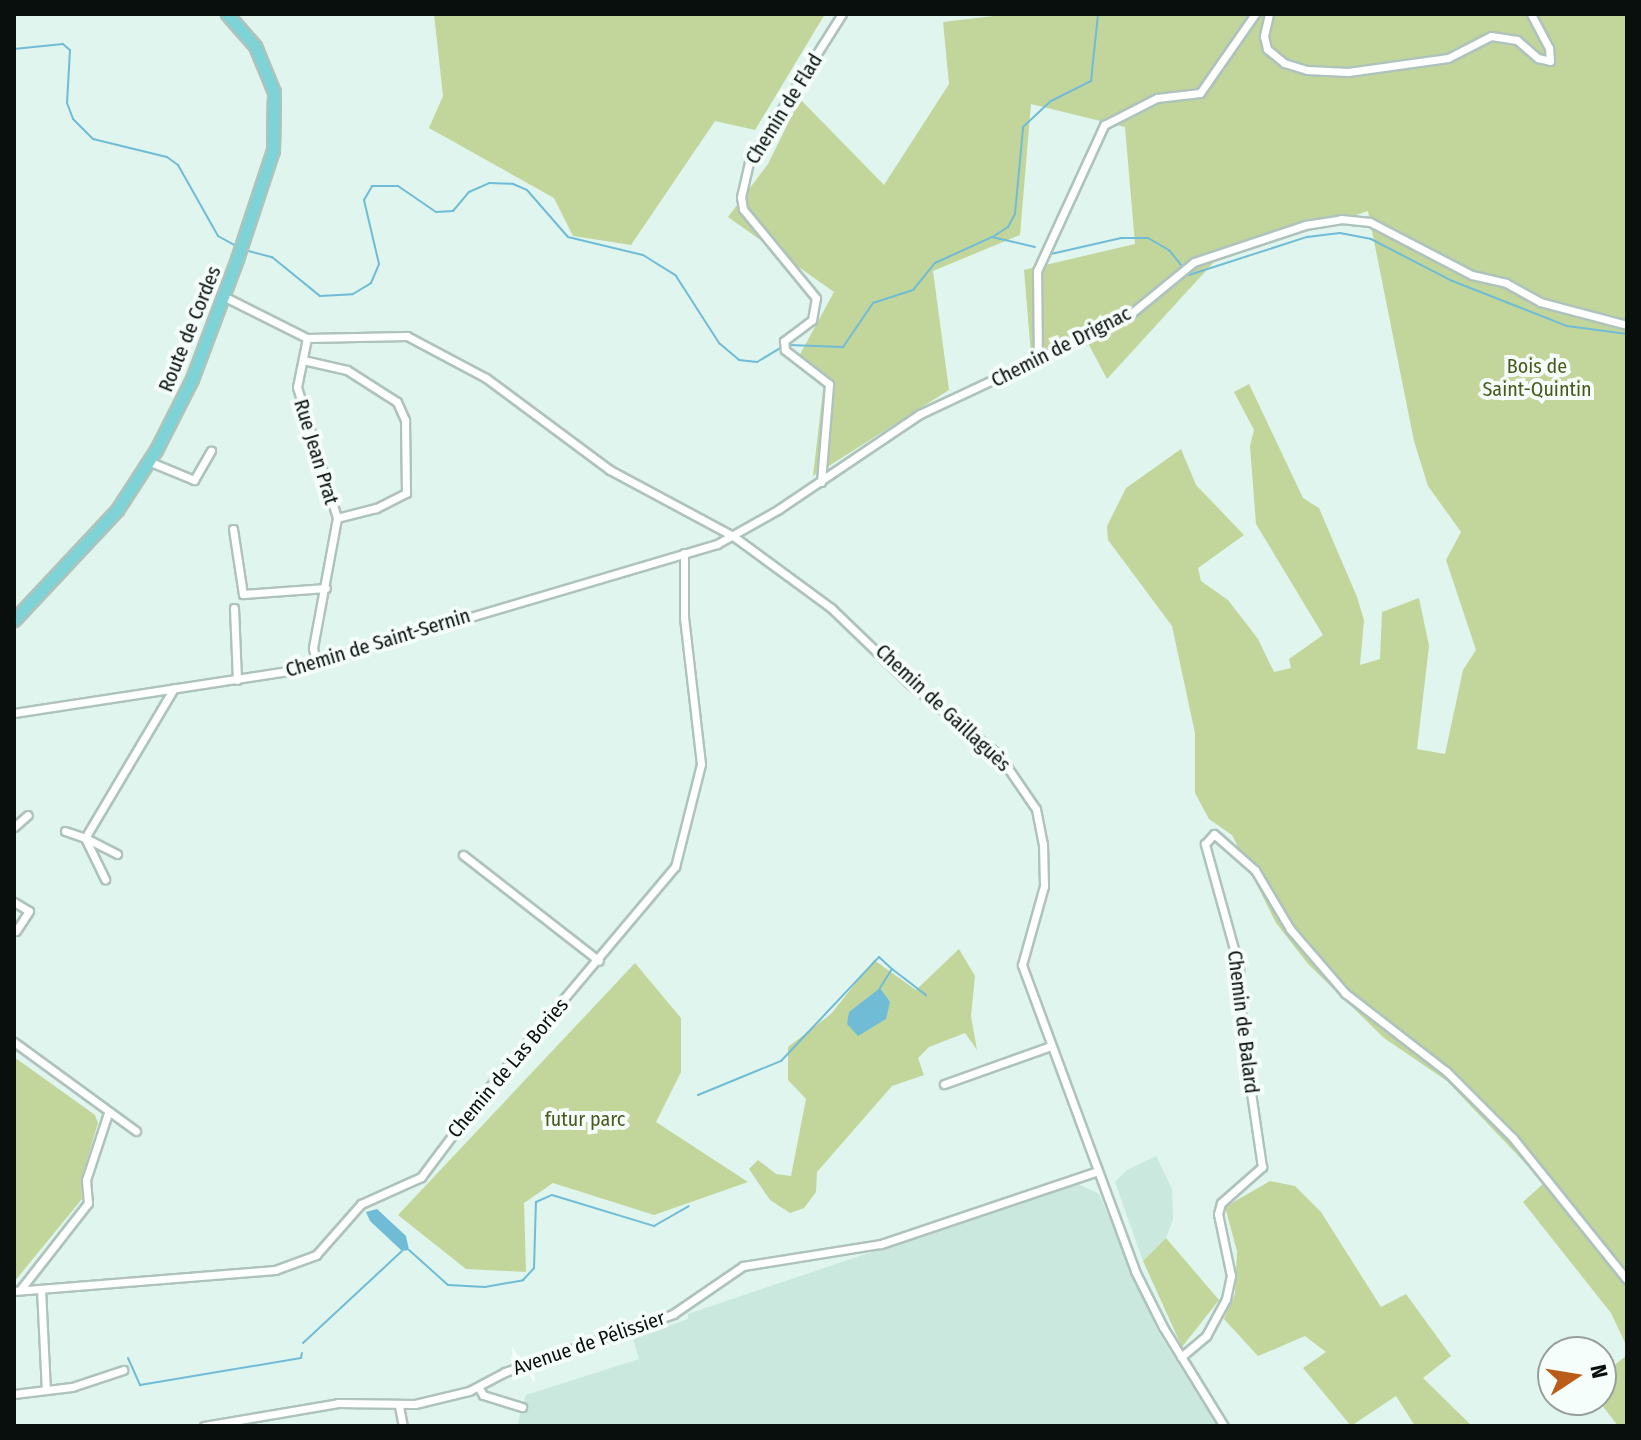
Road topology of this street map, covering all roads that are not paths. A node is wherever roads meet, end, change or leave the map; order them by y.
1 (842, 14) edge
2 (1255, 14) edge
3 (1269, 14) edge
4 (1531, 14) edge
5 (229, 15) edge
6 (223, 296) junction
7 (1627, 325) edge
8 (307, 338) junction
9 (303, 360) junction
10 (1038, 362) junction
11 (211, 450) dead end
12 (148, 461) junction
13 (821, 482) junction
14 (337, 518) junction
15 (233, 529) dead end
16 (733, 536) junction
17 (684, 553) junction
18 (326, 588) junction
19 (234, 608) dead end
20 (14, 620) edge
21 (316, 662) junction
22 (237, 680) junction
23 (174, 688) junction
24 (14, 713) edge
25 (28, 815) dead end
26 (14, 827) edge
27 (65, 831) dead end
28 (85, 838) junction
29 (117, 854) dead end
30 (463, 855) dead end
31 (105, 879) dead end
32 (14, 902) edge
33 (16, 931) dead end
34 (599, 961) junction
35 (14, 1042) edge
36 (1051, 1046) junction
37 (944, 1084) dead end
38 (108, 1113) junction
39 (136, 1131) dead end
40 (1098, 1171) junction
41 (1627, 1280) edge
42 (41, 1289) junction
43 (17, 1291) edge
44 (1181, 1357) junction
45 (123, 1370) dead end
46 (479, 1388) junction
47 (46, 1390) junction
48 (14, 1394) edge
49 (399, 1406) junction
50 (522, 1407) dead end
51 (204, 1426) edge
52 (403, 1426) edge
53 (1224, 1426) edge

1 - 13 street, Chemin de Flad
2 - 10 street
3 - 4 street
5 - 6 main road, Route de Cordes
6 - 8 street, Chemin de Gaillaguès
6 - 12 main road, Route de Cordes
7 - 10 street, Chemin de Drignac
8 - 9 street, Rue Jean Prat
8 - 16 street, Chemin de Gaillaguès
9 - 14 street, Rue Jean Prat
9 - 14 street
10 - 13 street, Chemin de Drignac
11 - 12 street
12 - 20 main road, Route de Cordes
13 - 16 street, Chemin de Drignac
14 - 18 street, Rue Jean Prat
15 - 18 street
16 - 17 street, Chemin de Saint-Sernin
16 - 36 street, Chemin de Gaillaguès
17 - 21 street, Chemin de Saint-Sernin
17 - 34 street, Chemin de Las Bories
18 - 21 street, Rue Jean Prat
19 - 22 street
21 - 22 street, Chemin de Saint-Sernin
22 - 23 street, Chemin de Saint-Sernin
23 - 24 street, Chemin de Saint-Sernin
23 - 28 street
25 - 26 street
27 - 28 street
28 - 29 street
28 - 31 street
30 - 34 street
32 - 33 street
34 - 42 street, Chemin de Las Bories
35 - 38 street
36 - 37 street
36 - 40 street, Chemin de Gaillaguès
38 - 39 street
38 - 43 street
40 - 44 street, Chemin de Gaillaguès
40 - 46 street, Avenue de Pélissier
41 - 44 street, Chemin de Balard
42 - 43 street, Chemin de Las Bories
42 - 47 street
44 - 53 street, Chemin de Gaillaguès
45 - 47 street
46 - 49 street, Avenue de Pélissier
46 - 50 street
47 - 48 street
49 - 51 street, Avenue de Pélissier
49 - 52 street

